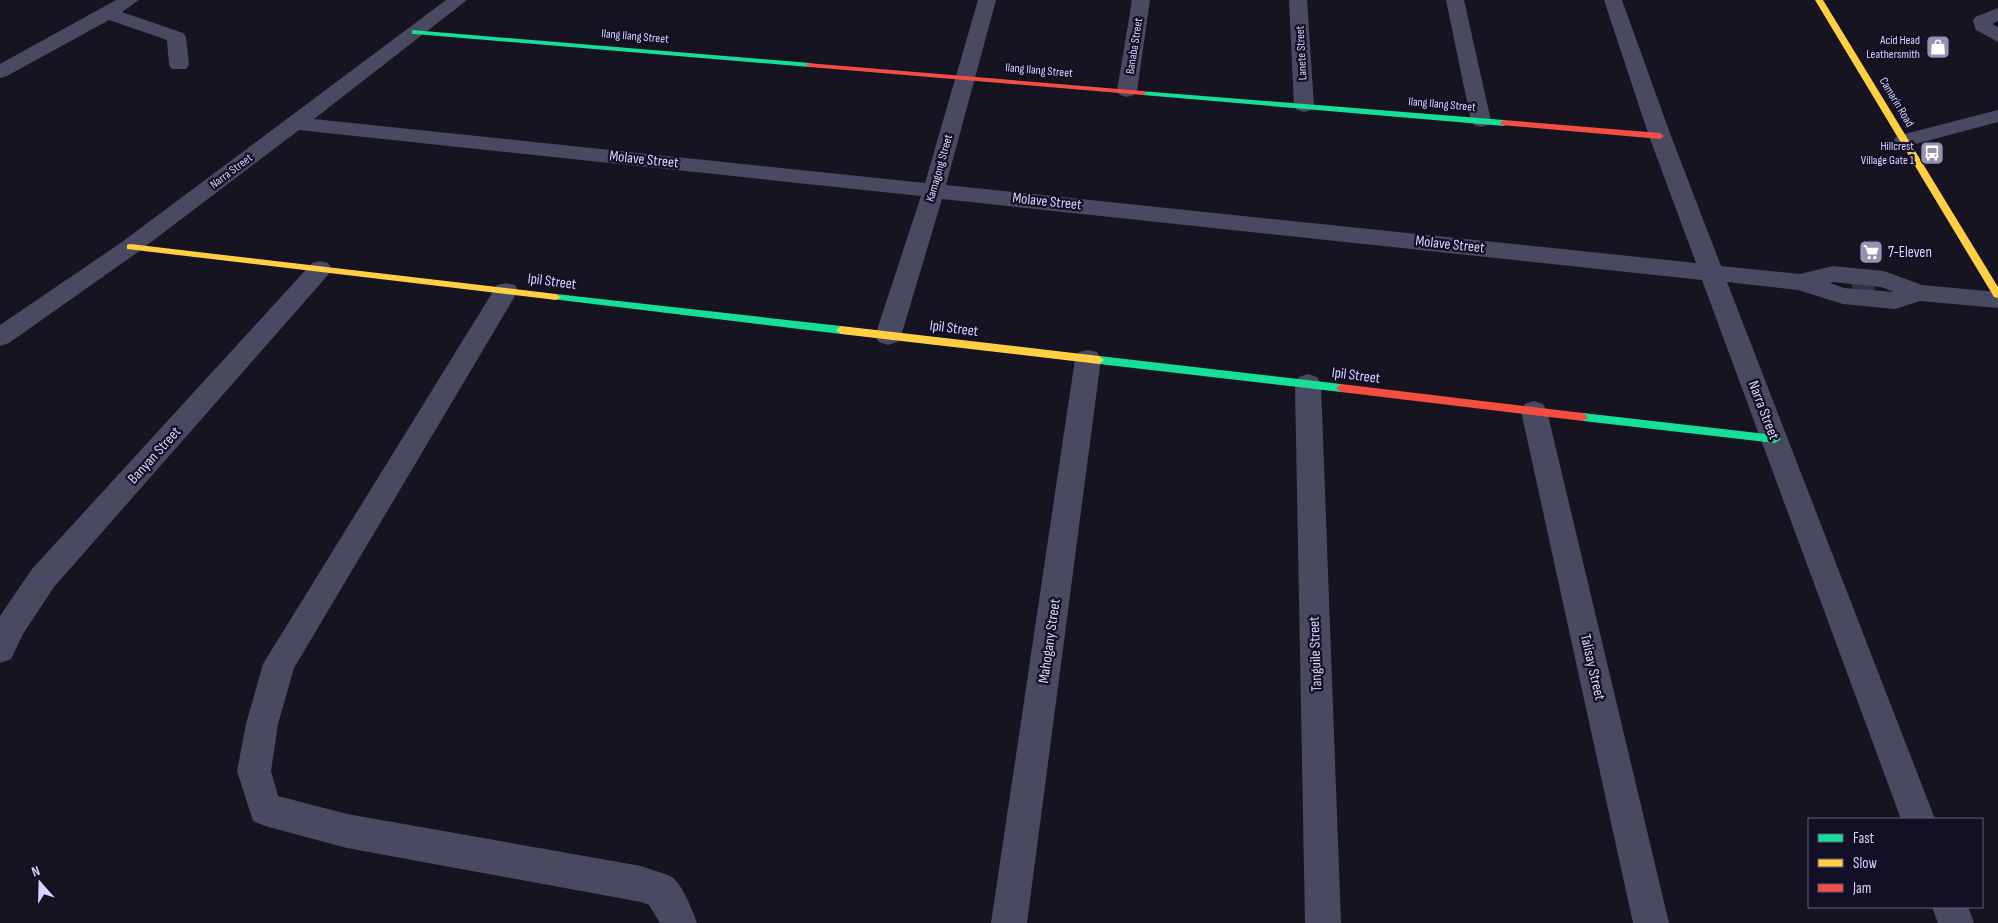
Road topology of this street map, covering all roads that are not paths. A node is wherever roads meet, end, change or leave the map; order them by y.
1 (130, 0) edge
2 (458, 0) edge
3 (987, 0) edge
4 (1141, 0) edge
5 (1298, 0) edge
6 (1455, 0) edge
7 (1613, 0) edge
8 (1820, 0) edge
9 (108, 13) junction
10 (1998, 14) edge
11 (415, 32) junction
12 (1998, 36) edge
13 (179, 65) dead end
14 (0, 72) edge
15 (964, 78) junction
16 (1127, 91) junction
17 (1304, 106) junction
18 (1998, 116) edge
19 (1481, 121) junction
20 (294, 123) junction
21 (1660, 136) junction
22 (1904, 141) junction
23 (934, 189) junction
24 (130, 247) junction
25 (320, 269) junction
26 (1711, 272) junction
27 (506, 291) junction
28 (1998, 295) edge
29 (1998, 300) edge
30 (888, 336) junction
31 (0, 337) edge
32 (1088, 359) junction
33 (1308, 384) junction
34 (1534, 411) junction
35 (1775, 439) junction
36 (0, 649) edge
37 (1918, 818) edge
38 (1950, 908) edge
39 (679, 923) edge
40 (1009, 923) edge
41 (1323, 923) edge
42 (1651, 923) edge
43 (1956, 923) edge

1 - 9 street
2 - 11 street, Narra Street
3 - 15 street, Kamagong Street
4 - 16 street, Banaba Street
5 - 17 street, Lanete Street
6 - 19 street
7 - 21 street, Narra Street
8 - 22 street, Camarin Road
9 - 13 street
9 - 14 street
10 - 12 street
11 - 15 street, Ilang Ilang Street
11 - 20 street, Narra Street
15 - 16 street, Ilang Ilang Street
15 - 23 street, Kamagong Street
16 - 17 street, Ilang Ilang Street
17 - 19 street, Ilang Ilang Street
18 - 22 street
19 - 21 street, Ilang Ilang Street
20 - 23 street, Molave Street
20 - 24 street, Narra Street
21 - 26 street, Narra Street
22 - 28 street, Camarin Road
23 - 26 street, Molave Street
23 - 30 street, Kamagong Street
24 - 25 street, Ipil Street
24 - 31 street, Narra Street
25 - 27 street, Ipil Street
25 - 36 street, Banyan Street
26 - 29 street, Molave Street
26 - 35 street, Narra Street
27 - 30 street, Ipil Street
27 - 39 street
30 - 32 street, Ipil Street
32 - 33 street, Ipil Street
32 - 40 street, Mahogany Street
33 - 34 street, Ipil Street
33 - 41 street, Tanguile Street
34 - 35 street, Ipil Street
34 - 42 street, Talisay Street
35 - 37 street, Narra Street
38 - 43 street

